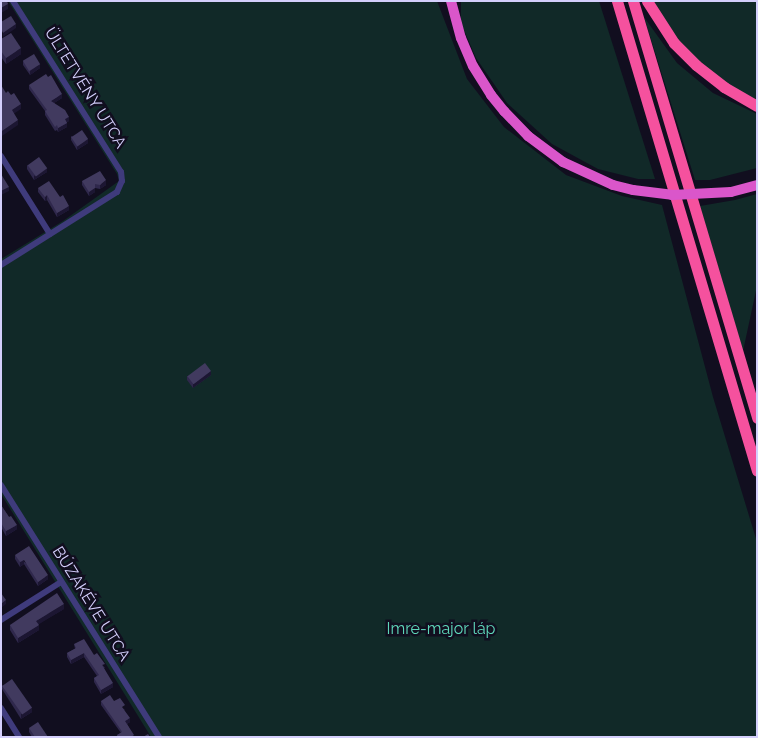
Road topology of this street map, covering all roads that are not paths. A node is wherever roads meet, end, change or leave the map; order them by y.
1 (14, 1) edge
2 (451, 1) edge
3 (456, 1) edge
4 (609, 1) edge
5 (617, 1) edge
6 (633, 1) edge
7 (648, 1) edge
8 (456, 20) junction
9 (631, 47) junction
10 (757, 106) edge
11 (1, 156) edge
12 (757, 186) edge
13 (50, 234) junction
14 (1, 265) edge
15 (757, 418) edge
16 (757, 471) edge
17 (1, 485) edge
18 (61, 582) junction
19 (1, 620) edge
20 (1, 708) edge
21 (19, 737) edge
22 (159, 737) edge

1 - 13 street, ÜLTETVÉNY UTCA
2 - 8 highway
3 - 8 highway
4 - 9 highway
5 - 9 highway
6 - 15 highway
7 - 10 highway
8 - 12 highway, bridge
9 - 16 highway
11 - 13 street
13 - 14 street
17 - 18 street, BÚZAKÉVE UTCA
18 - 19 street
18 - 22 street, BÚZAKÉVE UTCA
20 - 21 street

